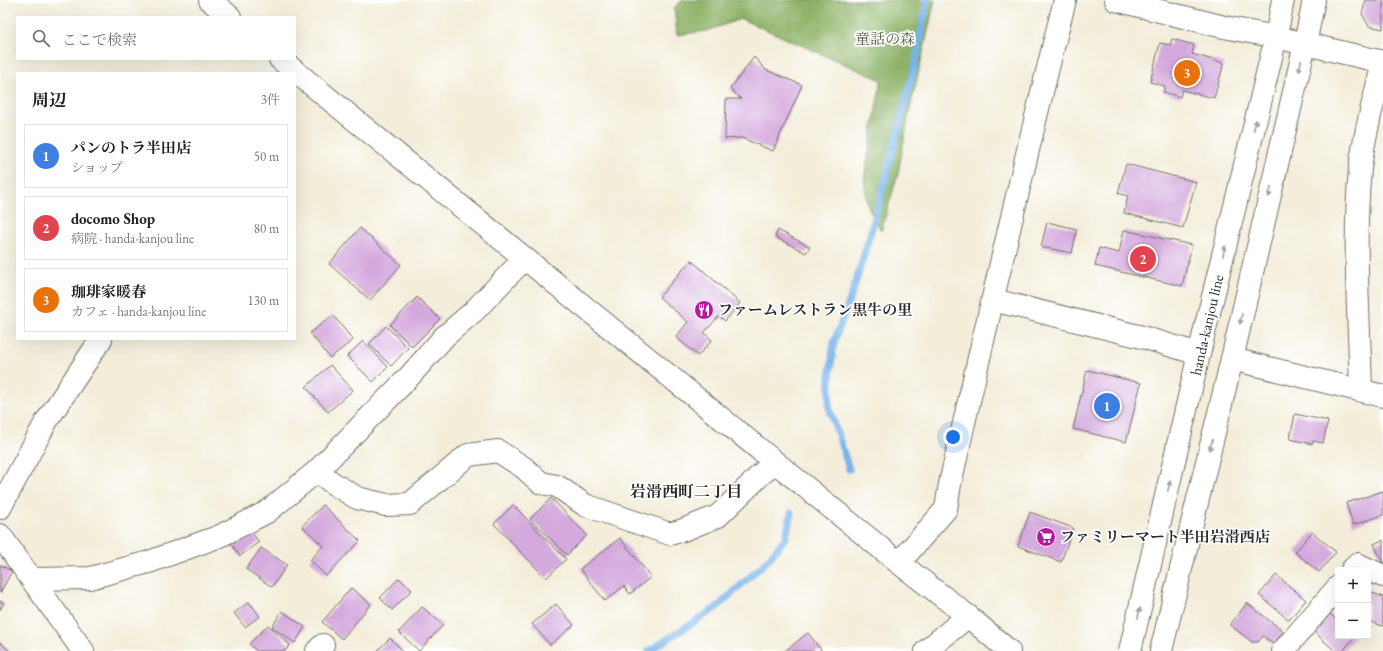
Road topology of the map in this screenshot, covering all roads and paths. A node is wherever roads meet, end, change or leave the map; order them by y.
1 (210, 0) edge
2 (1065, 0) edge
3 (1116, 0) edge
4 (1283, 0) edge
5 (1314, 0) edge
6 (1172, 7) edge
7 (229, 16) edge
8 (1276, 37) junction
9 (1305, 44) junction
10 (1383, 62) edge
11 (279, 64) edge
12 (289, 72) edge
13 (296, 78) edge
14 (524, 259) junction
15 (993, 300) junction
16 (100, 340) edge
17 (1200, 354) junction
18 (1232, 359) junction
19 (1361, 390) junction
20 (1383, 396) edge
21 (774, 462) junction
22 (317, 470) junction
23 (0, 508) edge
24 (0, 535) edge
25 (899, 563) junction
26 (1354, 567) edge
27 (1364, 567) edge
28 (1371, 570) edge
29 (1383, 576) edge
30 (32, 579) junction
31 (1335, 590) edge
32 (968, 616) junction
33 (985, 641) edge
34 (83, 651) edge
35 (926, 651) edge
36 (1009, 651) edge
37 (1130, 651) edge
38 (1161, 651) edge
39 (1283, 651) edge

1 - 7 street
2 - 15 street
3 - 6 street
4 - 8 street, handa-kanjou line
5 - 9 street, handa-kanjou line
6 - 8 street
8 - 9 street
17 -> 8 street, handa-kanjou line
9 - 10 street
9 -> 18 street, handa-kanjou line
10 - 19 street
11 - 12 street
13 - 14 street
14 - 21 street
14 - 22 street
15 - 17 street
15 - 25 street
16 - 23 street
37 -> 17 street, handa-kanjou line
18 - 19 street
18 -> 38 street, handa-kanjou line
19 - 20 street
21 - 22 street
21 - 25 street
22 - 30 street
24 - 30 street
25 - 32 street
26 - 27 street
28 - 29 street
30 - 34 street
31 - 39 street
32 - 33 street
32 - 35 street
33 - 36 street

